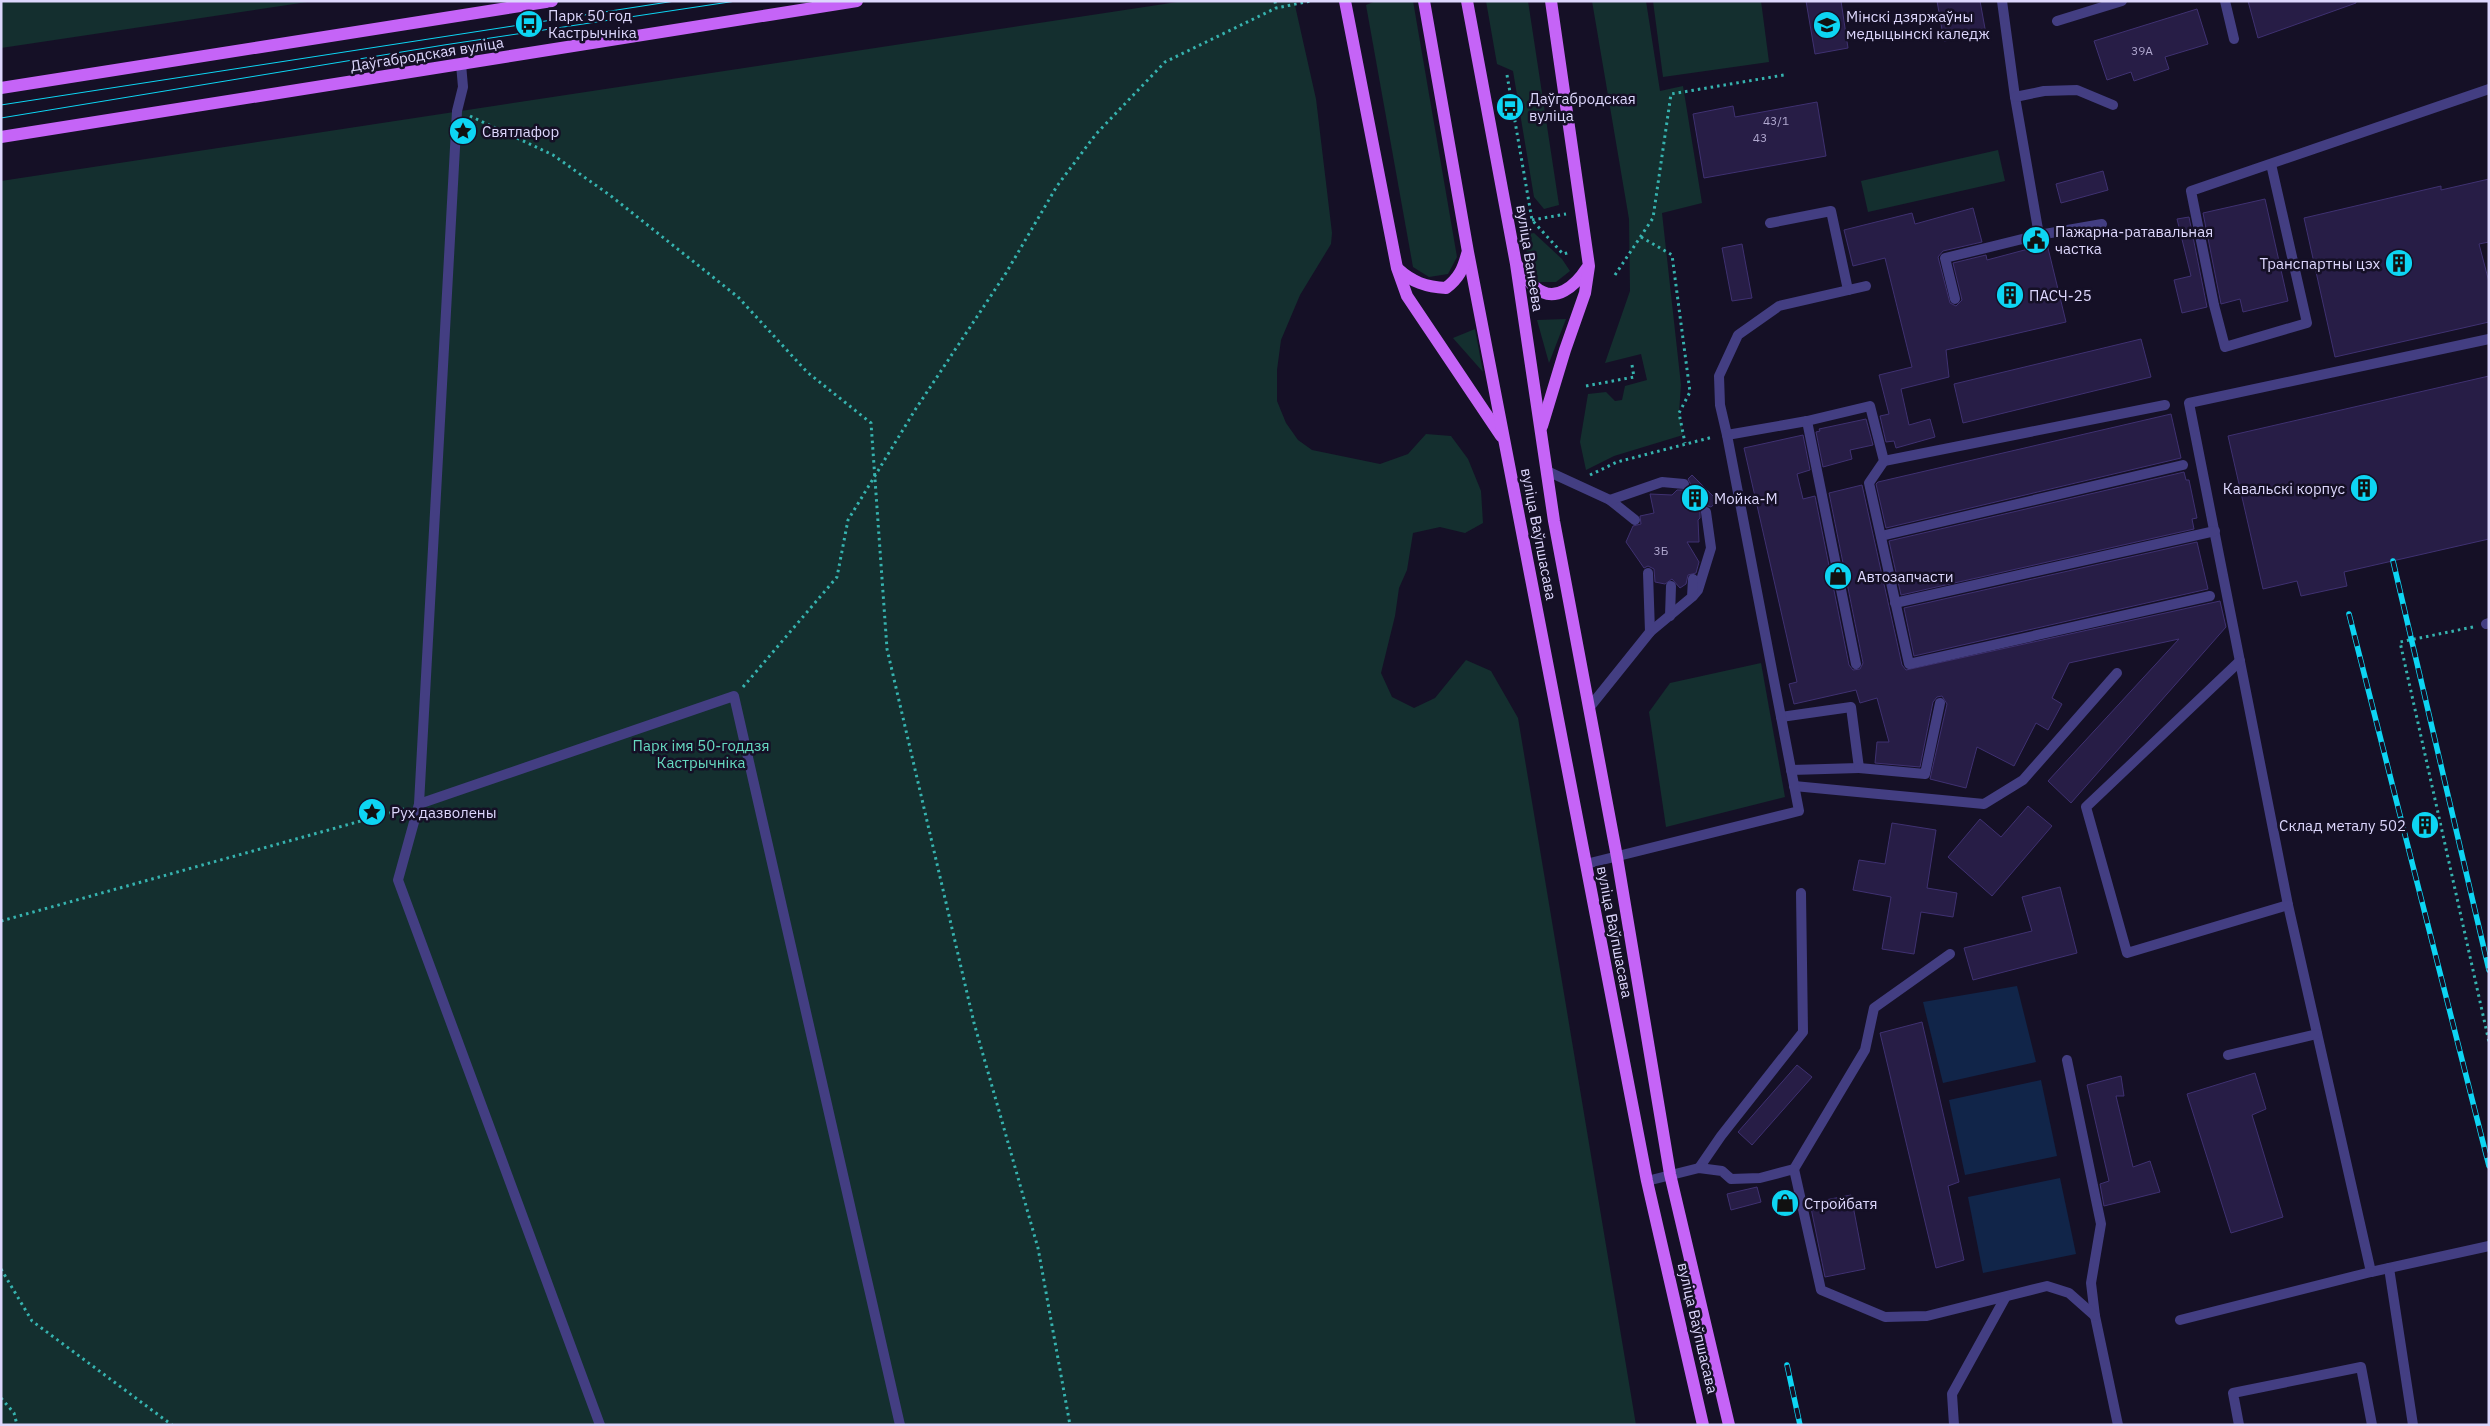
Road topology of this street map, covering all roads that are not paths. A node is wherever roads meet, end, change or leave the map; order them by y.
1 (552, 1) edge
2 (857, 1) edge
3 (1346, 1) edge
4 (1424, 1) edge
5 (1467, 1) edge
6 (1551, 1) edge
7 (2002, 1) edge
8 (2122, 1) edge
9 (2225, 1) edge
10 (2057, 21) dead end
11 (2234, 39) dead end
12 (460, 64) junction
13 (1, 88) edge
14 (2489, 90) edge
15 (2014, 97) junction
16 (2113, 105) dead end
17 (1, 137) edge
18 (2271, 164) junction
19 (1770, 224) dead end
20 (2102, 224) dead end
21 (2038, 235) junction
22 (1468, 252) junction
23 (1516, 264) junction
24 (1589, 266) junction
25 (1397, 268) junction
26 (1866, 286) dead end
27 (1848, 290) junction
28 (1955, 299) dead end
29 (2489, 339) edge
30 (2165, 405) dead end
31 (1807, 421) junction
32 (1540, 431) junction
33 (1727, 435) junction
34 (1505, 443) junction
35 (1884, 461) junction
36 (2183, 465) dead end
37 (1547, 471) junction
38 (1684, 484) dead end
39 (1610, 500) junction
40 (1706, 512) dead end
41 (1635, 520) dead end
42 (1554, 521) joint
43 (2215, 531) junction
44 (1880, 536) junction
45 (1648, 573) dead end
46 (1693, 579) dead end
47 (1670, 586) dead end
48 (2210, 596) dead end
49 (1692, 597) junction
50 (1896, 603) junction
51 (1670, 616) junction
52 (1650, 632) junction
53 (2240, 661) junction
54 (1856, 664) dead end
55 (2117, 673) dead end
56 (1940, 704) dead end
57 (1590, 708) junction
58 (1781, 718) junction
59 (1859, 768) junction
60 (1790, 770) junction
61 (1794, 786) junction
62 (419, 804) junction
63 (1617, 856) junction
64 (1586, 864) junction
65 (1801, 893) dead end
66 (2288, 905) junction
67 (1950, 954) dead end
68 (2317, 1034) junction
69 (2228, 1054) dead end
70 (2067, 1060) dead end
71 (1699, 1168) junction
72 (1794, 1170) junction
73 (1670, 1174) junction
74 (1647, 1181) junction
75 (2489, 1246) edge
76 (2389, 1268) junction
77 (2371, 1272) junction
78 (2005, 1298) junction
79 (2095, 1316) junction
80 (2180, 1320) dead end
81 (600, 1425) edge
82 (900, 1425) edge
83 (1703, 1425) edge
84 (1729, 1425) edge
85 (1954, 1425) edge
86 (2118, 1425) edge
87 (2239, 1425) edge
88 (2372, 1425) edge
89 (2413, 1425) edge

1 - 13 main road
2 - 12 main road, Даўгабродская вуліца
3 - 25 main road
4 - 22 main road
5 - 23 main road, вуліца Ванеева
6 - 24 main road
7 - 15 lane
8 - 10 lane
9 - 11 lane
12 - 17 main road, Даўгабродская вуліца
12 - 62 lane
14 - 18 lane
15 - 16 lane
15 - 21 lane
18 - 18 lane
19 - 27 lane
20 - 21 lane
21 - 28 lane
22 - 25 main road
22 - 34 main road
23 - 24 main road
23 - 32 main road, вуліца Ванеева
24 - 32 main road
25 - 34 main road
26 - 27 lane
27 - 33 lane
29 - 43 lane
30 - 35 lane
31 - 33 lane
31 - 35 lane
31 - 54 lane
32 - 37 main road, вуліца Ванеева
33 - 58 lane
34 - 64 main road, вуліца Ваўпшасава
35 - 44 lane
36 - 44 lane
37 - 39 lane
37 - 42 main road, вуліца Ванеева
38 - 39 lane
39 - 41 lane
40 - 49 lane
42 - 57 main road, вуліца Ваўпшасава
43 - 50 lane
43 - 53 lane
44 - 50 lane
45 - 52 lane
46 - 49 lane
47 - 51 lane
48 - 50 lane
49 - 51 lane
51 - 52 lane
52 - 57 lane
53 - 66 lane
53 - 66 lane
55 - 61 lane
56 - 59 lane
57 - 63 main road, вуліца Ваўпшасава
58 - 59 lane
58 - 60 lane
59 - 60 lane
60 - 61 lane
61 - 63 lane
62 - 81 lane
62 - 82 lane
63 - 64 lane
63 - 73 main road, вуліца Ваўпшасава
64 - 74 main road, вуліца Ваўпшасава
65 - 71 lane
66 - 68 lane
67 - 72 lane
68 - 69 lane
68 - 77 lane
70 - 79 lane
71 - 72 lane
71 - 73 lane
72 - 78 lane
73 - 74 lane
73 - 84 main road, вуліца Ваўпшасава
74 - 83 main road, вуліца Ваўпшасава
75 - 76 lane
76 - 77 lane
76 - 89 lane
77 - 80 lane
78 - 79 lane
78 - 85 lane
79 - 86 lane
87 - 88 lane

